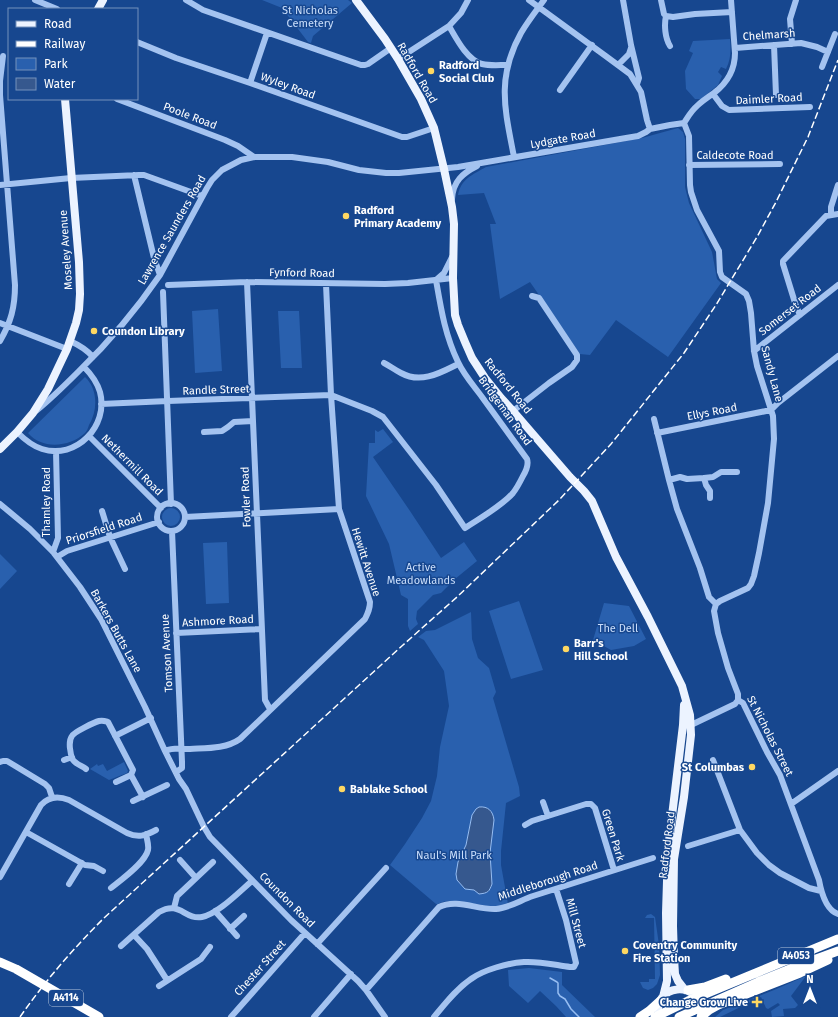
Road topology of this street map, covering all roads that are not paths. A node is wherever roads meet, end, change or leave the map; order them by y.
1 (34, 0) edge
2 (186, 0) edge
3 (356, 0) edge
4 (468, 0) edge
5 (529, 0) edge
6 (544, 0) edge
7 (623, 0) edge
8 (661, 0) edge
9 (731, 0) edge
10 (796, 0) edge
11 (539, 7) junction
12 (54, 8) edge
13 (732, 12) junction
14 (666, 16) junction
15 (449, 26) junction
16 (267, 33) junction
17 (835, 34) dead end
18 (138, 42) edge
19 (792, 44) junction
20 (592, 45) junction
21 (631, 45) junction
22 (774, 45) junction
23 (670, 46) dead end
24 (391, 48) junction
25 (735, 48) junction
26 (828, 52) junction
27 (4, 57) edge
28 (398, 60) junction
29 (507, 65) junction
30 (618, 65) junction
31 (822, 67) dead end
32 (250, 83) junction
33 (637, 84) junction
34 (560, 90) dead end
35 (713, 94) junction
36 (776, 94) dead end
37 (65, 100) edge
38 (120, 100) edge
39 (810, 107) dead end
40 (684, 123) junction
41 (434, 128) junction
42 (650, 129) junction
43 (254, 157) junction
44 (514, 157) junction
45 (484, 163) junction
46 (780, 164) dead end
47 (689, 165) junction
48 (444, 169) junction
49 (134, 175) junction
50 (71, 178) junction
51 (7, 184) junction
52 (0, 185) edge
53 (838, 185) edge
54 (202, 196) junction
55 (452, 207) junction
56 (838, 214) edge
57 (831, 215) junction
58 (454, 254) junction
59 (160, 275) junction
60 (453, 278) junction
61 (436, 280) junction
62 (247, 282) junction
63 (326, 284) junction
64 (168, 285) dead end
65 (838, 285) edge
66 (163, 292) dead end
67 (532, 296) dead end
68 (800, 315) junction
69 (0, 323) edge
70 (8, 326) junction
71 (0, 341) edge
72 (68, 345) junction
73 (754, 350) junction
74 (838, 356) edge
75 (93, 357) junction
76 (384, 363) dead end
77 (458, 364) junction
78 (84, 366) junction
79 (332, 395) junction
80 (252, 398) junction
81 (168, 401) junction
82 (101, 404) junction
83 (513, 410) junction
84 (771, 410) junction
85 (33, 413) junction
86 (654, 419) dead end
87 (253, 421) junction
88 (17, 432) junction
89 (204, 432) dead end
90 (657, 433) junction
91 (89, 436) junction
92 (0, 449) edge
93 (56, 451) junction
94 (737, 472) dead end
95 (704, 478) junction
96 (669, 480) junction
97 (710, 498) dead end
98 (0, 504) edge
99 (171, 504) junction
100 (161, 508) junction
101 (339, 509) junction
102 (102, 512) dead end
103 (257, 513) junction
104 (185, 517) junction
105 (159, 522) junction
106 (172, 531) junction
107 (110, 537) junction
108 (55, 554) junction
109 (125, 569) dead end
110 (716, 604) junction
111 (261, 629) junction
112 (176, 633) junction
113 (684, 696) junction
114 (738, 700) junction
115 (270, 709) junction
116 (151, 718) junction
117 (691, 725) junction
118 (115, 736) junction
119 (181, 748) junction
120 (165, 751) junction
121 (72, 757) junction
122 (64, 760) dead end
123 (713, 760) dead end
124 (0, 762) edge
125 (86, 769) dead end
126 (838, 771) edge
127 (176, 772) junction
128 (131, 775) junction
129 (676, 779) junction
130 (116, 782) dead end
131 (167, 785) dead end
132 (186, 789) joint
133 (157, 790) junction
134 (143, 797) junction
135 (52, 798) junction
136 (160, 798) dead end
137 (133, 801) dead end
138 (543, 802) dead end
139 (791, 804) junction
140 (548, 816) junction
141 (525, 825) dead end
142 (156, 830) dead end
143 (740, 830) junction
144 (26, 832) junction
145 (146, 834) junction
146 (688, 846) dead end
147 (652, 858) dead end
148 (180, 860) dead end
149 (213, 862) dead end
150 (82, 863) junction
151 (386, 868) dead end
152 (614, 870) junction
153 (103, 871) dead end
154 (0, 877) edge
155 (196, 878) junction
156 (252, 881) junction
157 (70, 884) dead end
158 (111, 888) dead end
159 (556, 889) junction
160 (821, 891) junction
161 (174, 908) junction
162 (215, 911) junction
163 (838, 914) edge
164 (244, 916) dead end
165 (230, 928) junction
166 (305, 933) junction
167 (134, 935) junction
168 (236, 936) dead end
169 (838, 938) edge
170 (317, 944) junction
171 (121, 946) dead end
172 (210, 947) dead end
173 (838, 951) edge
174 (838, 955) edge
175 (201, 959) junction
176 (1, 964) edge
177 (206, 964) dead end
178 (351, 974) junction
179 (756, 978) junction
180 (167, 980) junction
181 (159, 986) dead end
182 (366, 990) junction
183 (687, 990) junction
184 (661, 999) junction
185 (683, 1015) edge
186 (100, 1017) edge
187 (231, 1017) edge
188 (314, 1017) edge
189 (385, 1017) edge
190 (434, 1017) edge
191 (640, 1017) edge
192 (656, 1017) edge
193 (659, 1017) edge
194 (700, 1017) edge

1 - 12 street
2 - 16 street
3 - 24 main road, Radford Road
4 - 15 street
5 - 11 street
6 - 11 street
7 - 21 street
8 - 14 street
9 - 13 street
10 - 19 street
11 - 20 street
11 - 29 street
13 - 14 street
13 - 25 street
14 - 23 street
15 - 28 street
15 - 29 street
16 - 24 street
16 - 32 street
17 - 26 street
18 - 32 street, Wyley Road
19 - 22 street, Chelmarsh
19 - 26 street, Chelmarsh
20 - 30 street
20 - 34 street
21 - 30 street
21 - 33 street
22 - 25 street, Chelmarsh
22 - 36 street
24 - 28 main road, Radford Road
25 - 35 street
26 - 31 street
27 - 51 street
28 - 41 main road, Radford Road
29 - 44 street
30 - 33 street
32 - 41 street, Wyley Road
33 - 42 street
35 - 39 street, Daimler Road
35 - 40 street
37 - 50 main road, Moseley Avenue
38 - 43 street, Poole Road
40 - 42 street, Lydgate Road
40 - 47 street, Sandy Lane
41 - 48 main road, Radford Road
42 - 44 street, Lydgate Road
43 - 48 street, Lawrence Saunders Road
43 - 54 street, Lawrence Saunders Road
44 - 45 street, Lydgate Road
45 - 48 street, Lydgate Road
45 - 55 street
46 - 47 street, Caldecote Road
47 - 73 street, Sandy Lane
48 - 55 main road, Radford Road
49 - 50 street
49 - 54 street
49 - 59 street
50 - 51 street
50 - 72 main road, Moseley Avenue
51 - 52 street
51 - 70 street
53 - 57 street
54 - 59 street, Lawrence Saunders Road
55 - 58 main road, Radford Road
56 - 57 street
57 - 68 street
58 - 60 main road, Radford Road
58 - 61 street
59 - 75 street, Lawrence Saunders Road
60 - 61 street, Fynford Road
60 - 83 main road, Radford Road
61 - 63 street, Fynford Road
61 - 77 street, Bridgeman Road
62 - 63 street, Fynford Road
62 - 64 street, Fynford Road
62 - 80 street, Fowler Road
63 - 79 street, Hewitt Avenue
65 - 68 street, Somerset Road
66 - 81 street
67 - 83 street
68 - 73 street, Somerset Road
69 - 70 street
70 - 71 street
70 - 72 street
72 - 75 street
72 - 85 main road, Moseley Avenue
73 - 84 street, Sandy Lane
74 - 84 street
75 - 78 street, Lawrence Saunders Road
76 - 77 street
77 - 79 street, Bridgeman Road
78 - 82 street
78 - 85 street, Lawrence Saunders Road
79 - 80 street, Randle Street
79 - 101 street, Hewitt Avenue
80 - 81 street, Randle Street
80 - 87 street, Fowler Road
81 - 82 street, Randle Street
81 - 99 street
82 - 91 street
83 - 113 main road, Radford Road
84 - 90 street, Ellys Road
84 - 110 street, Sandy Lane
85 - 88 main road, Moseley Avenue
86 - 90 street
87 - 89 street
87 - 103 street, Fowler Road
88 - 92 main road, Moseley Avenue
88 - 93 street
90 - 96 street
91 - 93 street
91 - 100 street, Nethermill Road
93 - 108 street, Thamley Road
94 - 95 street
95 - 96 street
95 - 97 street
96 - 110 street
98 - 108 street, Barkers Butts Lane
99 - 100 street
99 - 104 street
100 - 105 street
101 - 103 street
101 - 115 street, Hewitt Avenue
102 - 107 street
103 - 104 street
103 - 111 street, Fowler Road
104 - 106 street
105 - 106 street
105 - 107 street, Priorsfield Road
106 - 112 street, Tomson Avenue
107 - 108 street, Priorsfield Road
107 - 109 street
108 - 116 street, Barkers Butts Lane
110 - 114 street, St Nicholas Street
111 - 112 street, Ashmore Road
111 - 115 street, Fowler Road
112 - 119 street, Tomson Avenue
113 - 117 main road, Radford Road
113 - 129 main road, Radford Road
114 - 117 street
114 - 139 street, St Nicholas Street
115 - 119 street, Hewitt Avenue
116 - 118 street
116 - 120 street, Barkers Butts Lane
117 - 129 main road, Radford Road
117 - 183 main road, Radford Road
118 - 121 street
118 - 128 street
119 - 120 street, Hewitt Avenue
119 - 127 street, Tomson Avenue
120 - 127 street, Barkers Butts Lane
121 - 122 street
121 - 125 street
123 - 143 street
124 - 135 street
126 - 139 street
127 - 132 street, Barkers Butts Lane
128 - 130 street
128 - 134 street
129 - 184 main road, Radford Road
131 - 133 street
132 - 156 street, Coundon Road
133 - 134 street
133 - 136 street
134 - 137 street
135 - 144 street
135 - 145 street
138 - 140 street
139 - 160 street, St Nicholas Street
140 - 141 street, Green Park
140 - 152 street, Green Park
142 - 145 street
143 - 146 street
143 - 160 street
144 - 150 street
144 - 154 street
145 - 158 street
147 - 152 street, Middleborough Road
148 - 155 street
149 - 155 street
150 - 153 street
150 - 157 street
151 - 170 street
152 - 159 street, Middleborough Road
155 - 161 street
156 - 162 street
156 - 166 street, Coundon Road
159 - 182 street, Middleborough Road
159 - 190 street, Mill Street
160 - 163 street, St Nicholas Street
161 - 162 street
161 - 167 street
162 - 165 street
164 - 165 street
165 - 168 street
166 - 170 street, Coundon Road
166 - 187 street, Chester Street
167 - 171 street
167 - 180 street
169 - 179 highway, A4053
169 - 183 highway
170 - 178 street, Coundon Road
172 - 175 street
173 - 179 highway, A4053
174 - 194 highway
175 - 177 street
175 - 180 street
176 - 186 highway, A4114
178 - 182 street, Coundon Road
178 - 188 street
179 - 185 highway, A4053
179 - 192 highway, A4053
180 - 181 street
182 - 189 street, Coundon Road
183 - 184 main road
183 - 194 main road, Radford Road
184 - 191 highway
184 - 193 main road, Radford Road

